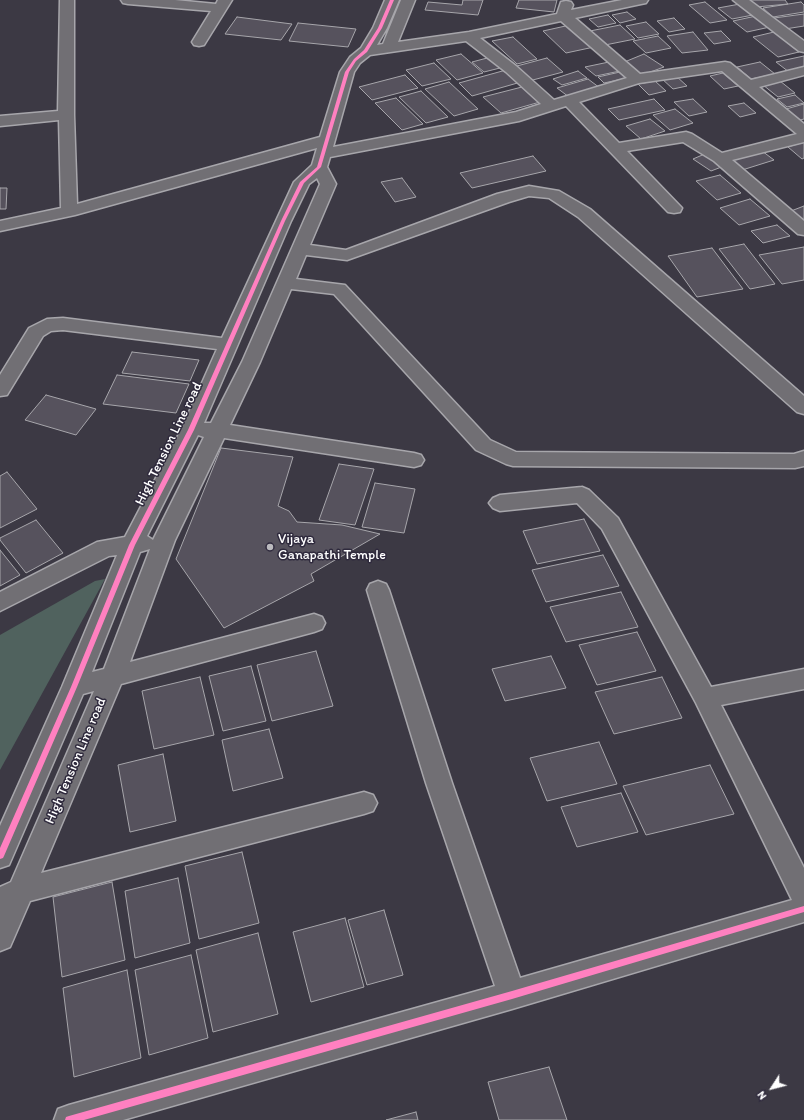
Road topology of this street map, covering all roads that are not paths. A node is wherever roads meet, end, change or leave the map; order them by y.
1 (67, 0) edge
2 (128, 0) edge
3 (392, 0) edge
4 (408, 0) edge
5 (568, 0) edge
6 (641, 0) edge
7 (740, 0) edge
8 (222, 4) edge
9 (563, 15) junction
10 (469, 36) junction
11 (199, 42) dead end
12 (389, 48) junction
13 (804, 48) edge
14 (366, 51) junction
15 (804, 71) edge
16 (637, 79) junction
17 (749, 85) junction
18 (568, 100) junction
19 (550, 105) junction
20 (66, 115) junction
21 (0, 120) edge
22 (804, 132) edge
23 (804, 137) edge
24 (616, 148) junction
25 (323, 154) junction
26 (720, 158) junction
27 (674, 208) dead end
28 (69, 211) junction
29 (0, 226) edge
30 (804, 230) edge
31 (300, 249) junction
32 (343, 272) junction
33 (285, 283) junction
34 (229, 345) junction
35 (7, 363) edge
36 (0, 390) edge
37 (804, 407) edge
38 (191, 430) junction
39 (218, 430) junction
40 (804, 458) edge
41 (414, 460) dead end
42 (500, 503) dead end
43 (164, 540) junction
44 (132, 545) junction
45 (378, 590) dead end
46 (0, 602) edge
47 (314, 623) dead end
48 (113, 676) junction
49 (804, 679) edge
50 (74, 687) junction
51 (704, 698) junction
52 (364, 803) dead end
53 (0, 856) edge
54 (10, 895) edge
55 (804, 896) edge
56 (804, 909) edge
57 (0, 938) edge
58 (512, 995) junction
59 (69, 1120) edge

1 - 20 street
2 - 8 street
3 - 14 street
4 - 12 street
5 - 9 street
6 - 9 street
7 - 13 street
8 - 11 street
9 - 10 street
9 - 16 street
10 - 12 street
10 - 19 street
12 - 14 street
14 - 25 street
15 - 17 street
16 - 17 street
16 - 18 street
17 - 22 street
18 - 19 street
18 - 24 street
19 - 25 street
20 - 21 street
20 - 28 street
23 - 26 street
24 - 26 street
24 - 27 street
25 - 28 street
25 - 31 street, High Tension Line road
25 - 34 street, High Tension Line road
26 - 30 street
28 - 29 street
31 - 32 street
31 - 33 street, High Tension Line road
32 - 33 street
32 - 37 street
32 - 40 street
33 - 39 street, High Tension Line road
34 - 35 street
34 - 38 street, High Tension Line road
35 - 36 street
38 - 39 street
38 - 44 street, High Tension Line road
39 - 41 street
39 - 43 street, High Tension Line road
42 - 51 street
43 - 44 street
43 - 48 street, High Tension Line road
44 - 46 street
44 - 50 street, High Tension Line road
45 - 58 street
47 - 48 street
48 - 50 street
48 - 54 street, High Tension Line road
49 - 51 street
50 - 53 street, High Tension Line road
51 - 55 street
52 - 54 street
54 - 57 street, High Tension Line road
56 - 58 street
58 - 59 street

